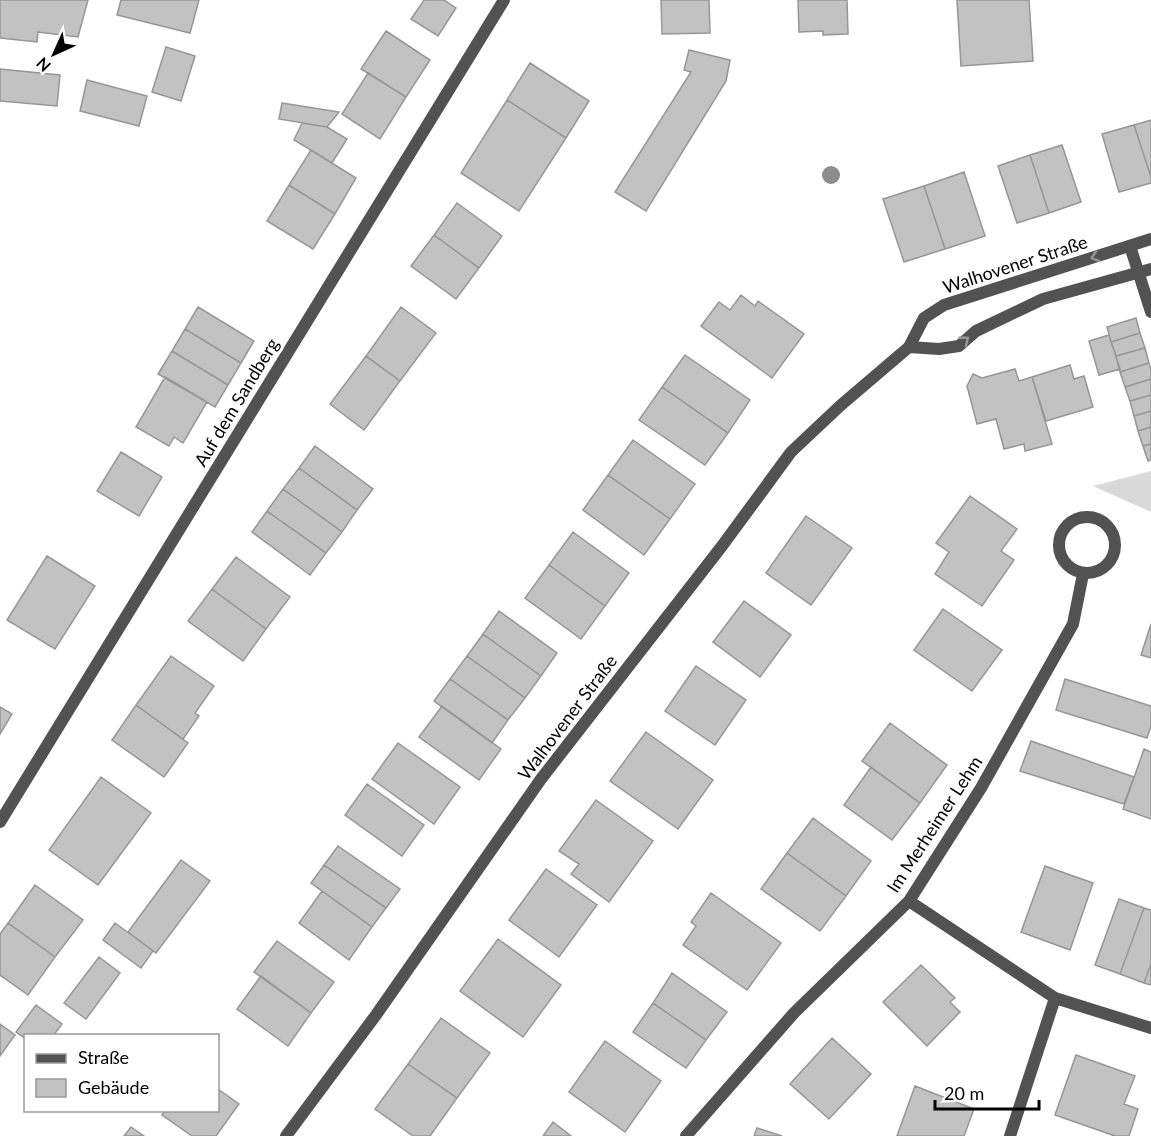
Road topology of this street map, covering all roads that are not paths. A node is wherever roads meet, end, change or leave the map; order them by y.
1 (504, 0) edge
2 (1151, 239) edge
3 (1130, 246) junction
4 (1145, 270) edge
5 (1151, 312) edge
6 (909, 347) junction
7 (1083, 574) junction
8 (0, 822) edge
9 (909, 901) junction
10 (1055, 998) junction
11 (1151, 1028) edge
12 (286, 1136) edge
13 (686, 1136) edge
14 (1010, 1136) edge

1 - 8 street, Auf dem Sandberg
2 - 3 street, Walhovener Straße
3 - 4 street
3 -> 6 street, Walhovener Straße
4 - 5 street
6 -> 4 street
6 - 12 street, Walhovener Straße
7 - 7 street
7 - 9 street, Im Merheimer Lehm
9 - 10 street
9 - 13 street, Im Merheimer Lehm
10 - 11 street
10 - 14 street

